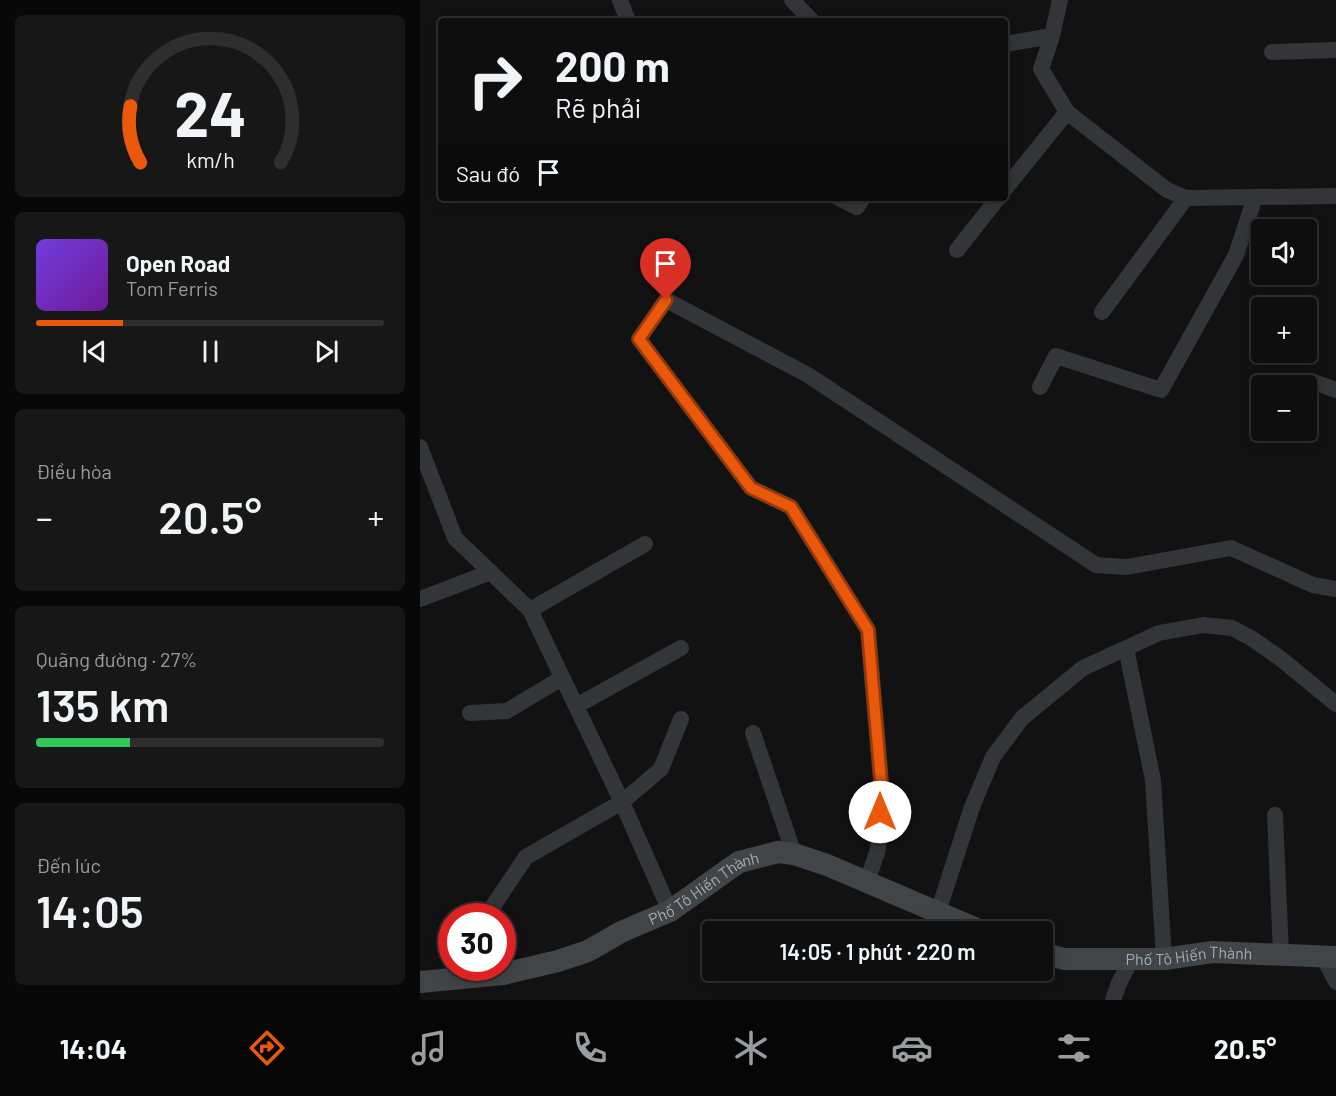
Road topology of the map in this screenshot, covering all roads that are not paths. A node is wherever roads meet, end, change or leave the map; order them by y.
1 (620, 0) edge
2 (792, 0) edge
3 (1060, 0) edge
4 (627, 18) edge
5 (809, 18) edge
6 (1052, 36) junction
7 (1008, 43) edge
8 (1336, 50) edge
9 (1272, 52) dead end
10 (1067, 112) junction
11 (1008, 185) edge
12 (1336, 196) edge
13 (1255, 197) junction
14 (1186, 198) junction
15 (845, 201) edge
16 (860, 201) edge
17 (996, 201) edge
18 (957, 250) dead end
19 (1102, 312) dead end
20 (1317, 383) edge
21 (1040, 387) dead end
22 (1336, 390) edge
23 (420, 447) edge
24 (645, 544) dead end
25 (491, 572) junction
26 (1336, 589) edge
27 (420, 599) edge
28 (530, 610) junction
29 (681, 648) dead end
30 (1126, 648) junction
31 (562, 678) junction
32 (1336, 704) edge
33 (576, 706) junction
34 (470, 713) dead end
35 (681, 719) dead end
36 (753, 733) dead end
37 (622, 802) junction
38 (1275, 815) dead end
39 (794, 854) junction
40 (867, 882) junction
41 (495, 903) edge
42 (670, 911) junction
43 (938, 912) junction
44 (959, 921) edge
45 (1281, 954) junction
46 (1053, 956) edge
47 (1330, 956) edge
48 (1164, 959) junction
49 (1131, 960) junction
50 (516, 968) edge
51 (438, 980) edge
52 (420, 982) edge
53 (1336, 982) edge
54 (1113, 1000) edge

1 - 4 street
2 - 5 street
3 - 6 street
6 - 7 street
6 - 10 street
8 - 9 street
10 - 11 street
10 - 14 street
12 - 13 street
13 - 14 street
13 - 21 street
14 - 19 street
15 - 16 street
17 - 18 street
20 - 22 street
23 - 25 street
24 - 28 street
25 - 27 street
25 - 28 street
26 - 40 street
28 - 31 street
29 - 33 street
30 - 32 street
30 - 43 street
30 - 48 street
31 - 33 street
31 - 34 street
33 - 37 street
35 - 37 street
36 - 39 street
37 - 41 street
37 - 42 street
38 - 45 street
39 - 40 street, Phố Tô Hiến Thành
39 - 42 street, Phố Tô Hiến Thành
40 - 43 street, Phố Tô Hiến Thành
42 - 50 street, Phố Tô Hiến Thành
43 - 44 street, Phố Tô Hiến Thành
45 - 47 street, Phố Tô Hiến Thành
45 - 48 street, Phố Tô Hiến Thành
46 - 49 street, Phố Tô Hiến Thành
47 - 53 street
48 - 49 street, Phố Tô Hiến Thành
49 - 54 street
51 - 52 street, Phố Tô Hiến Thành

